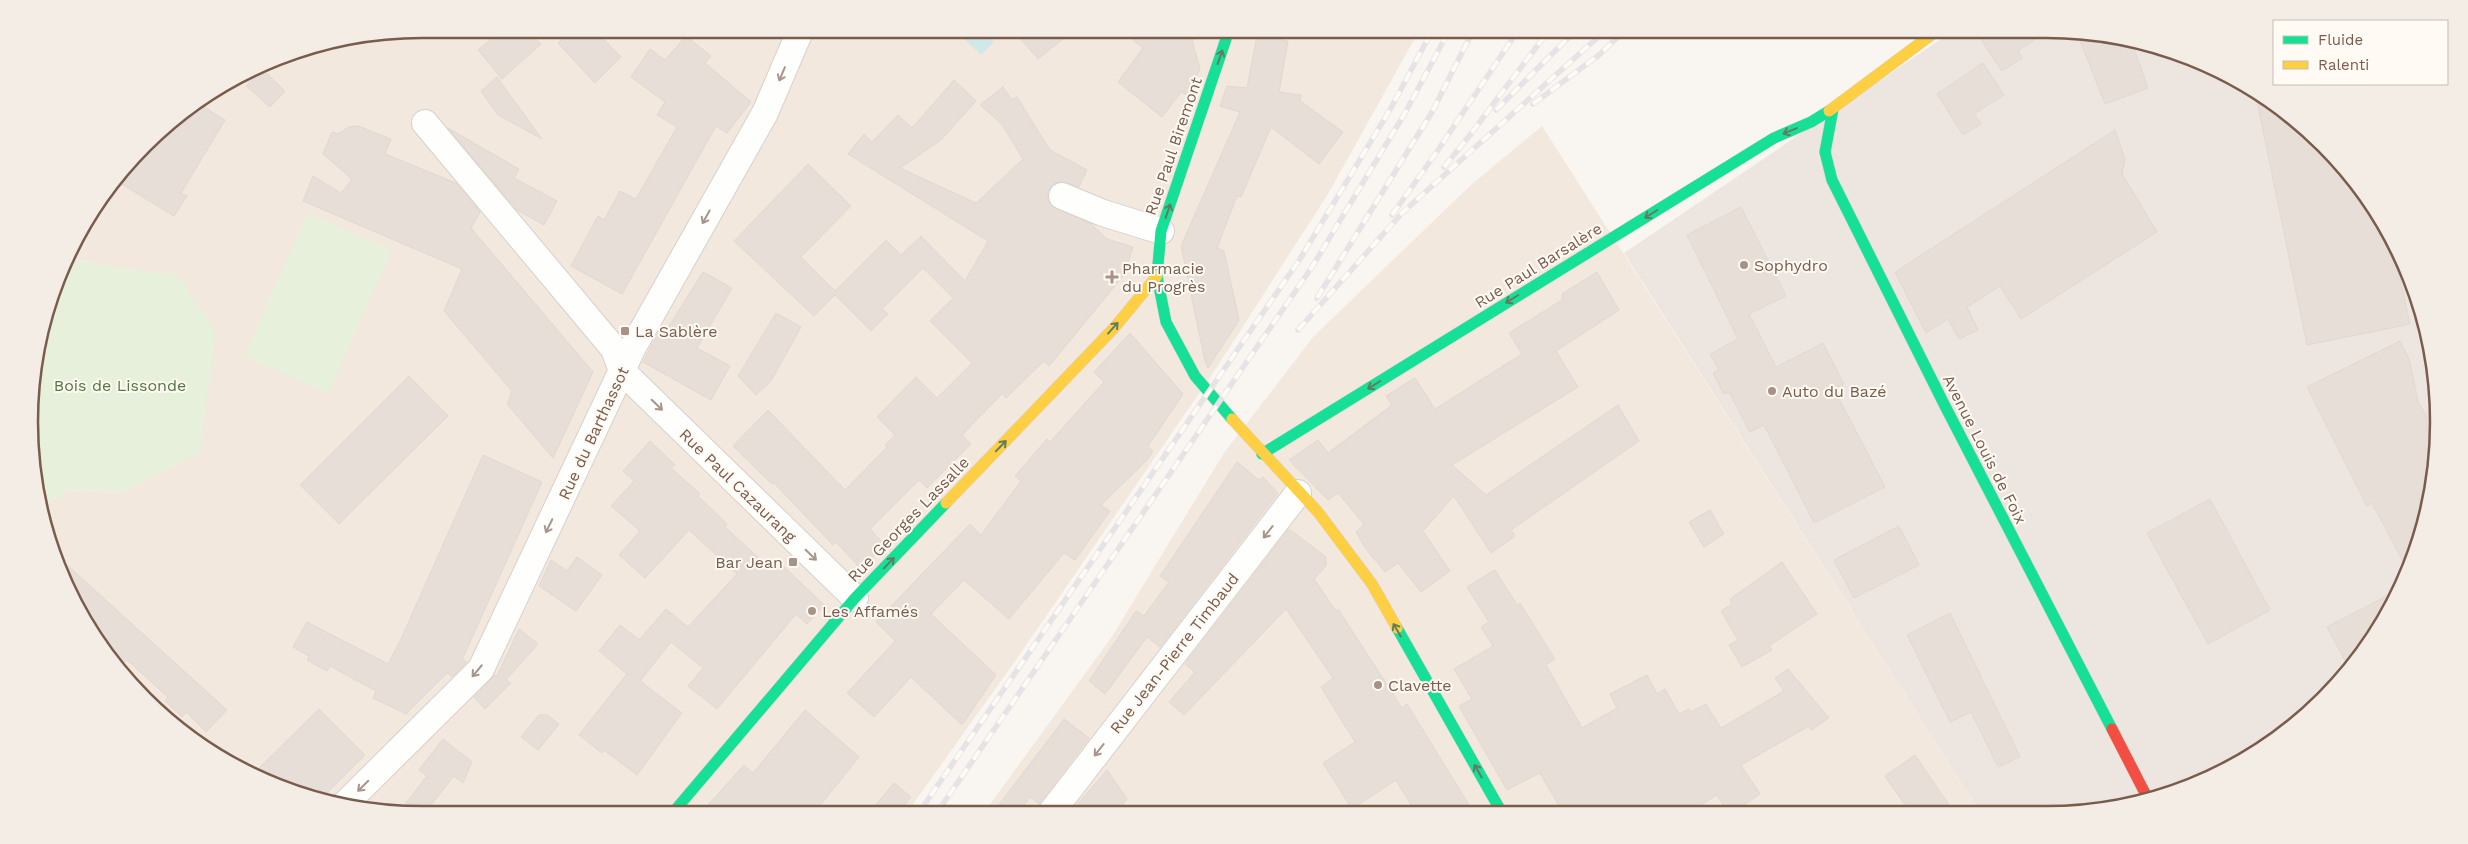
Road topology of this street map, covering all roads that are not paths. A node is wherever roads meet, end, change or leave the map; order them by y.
1 (797, 38) edge
2 (1226, 38) edge
3 (1927, 38) edge
4 (1834, 109) junction
5 (425, 123) dead end
6 (1062, 196) dead end
7 (1162, 231) junction
8 (1157, 276) junction
9 (622, 371) junction
10 (1262, 454) junction
11 (1298, 494) junction
12 (855, 598) junction
13 (2145, 793) edge
14 (350, 799) edge
15 (679, 806) edge
16 (1056, 806) edge
17 (1498, 806) edge

1 -> 9 street, Rue du Barthassot
7 -> 2 street, Rue Paul Biremont
3 - 4 street, Rue Paul Barsalère
4 -> 10 street, Rue Paul Barsalère
4 - 13 street, Avenue Louis de Foix
5 - 9 street
6 - 7 street
7 - 8 street, Rue Paul Biremont
8 - 10 street, Rue Paul Biremont
12 -> 8 street, Rue Georges Lassalle
9 -> 12 street, Rue Paul Cazaurang
9 -> 14 street, Rue du Barthassot
10 - 11 street, Rue Paul Biremont
11 -> 16 street, Rue Jean-Pierre Timbaud
17 -> 11 street, Rue Paul Biremont
12 - 15 street, Rue Georges Lassalle

